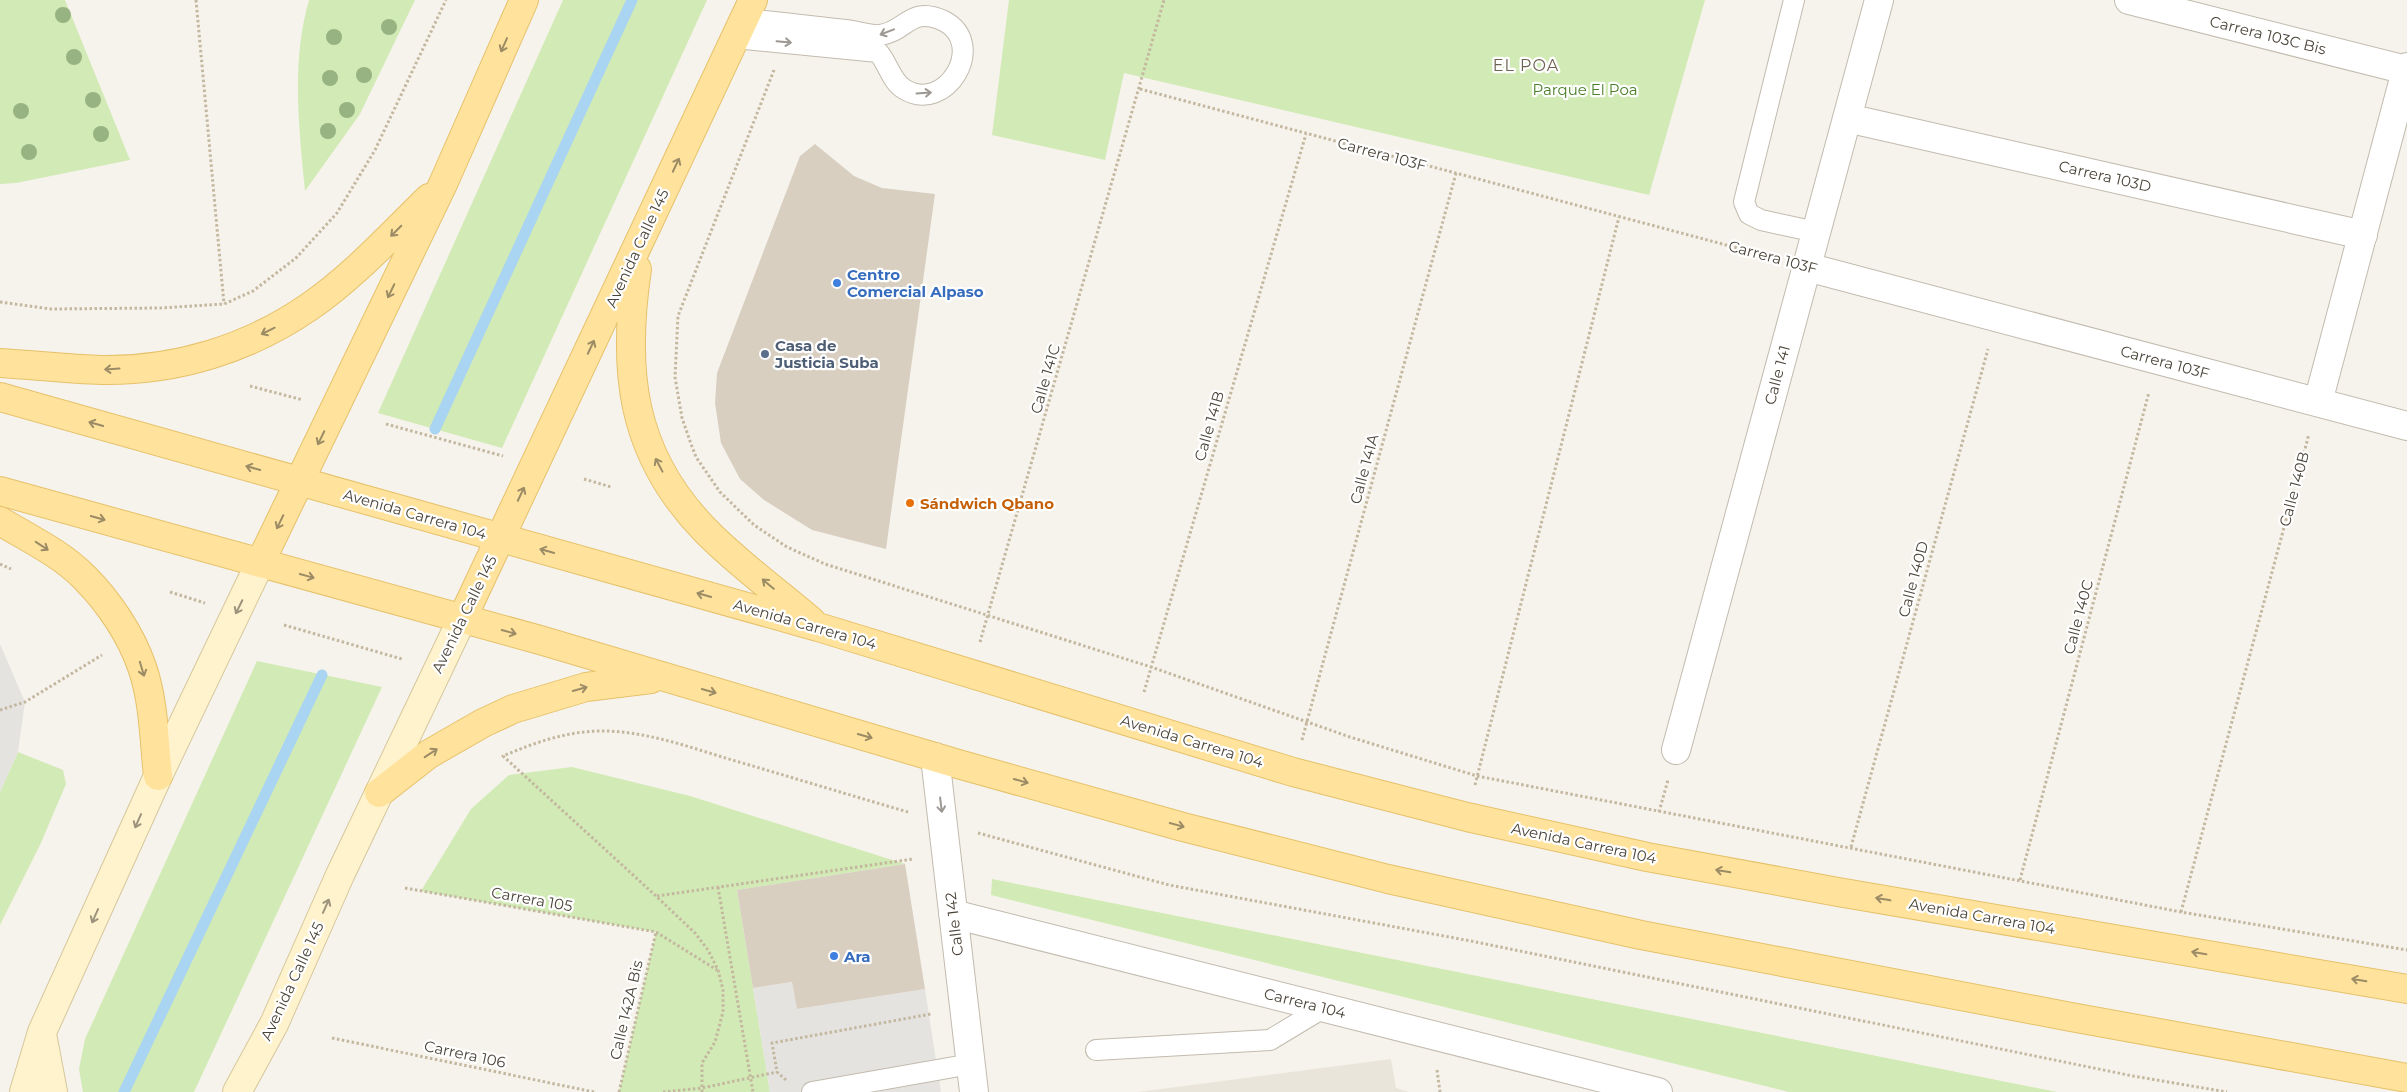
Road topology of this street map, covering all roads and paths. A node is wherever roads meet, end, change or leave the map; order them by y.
1 (196, 0) edge
2 (446, 0) edge
3 (524, 0) edge
4 (1164, 0) edge
5 (1794, 0) edge
6 (1879, 0) edge
7 (2129, 0) edge
8 (744, 14) edge
9 (786, 42) junction
10 (2406, 68) edge
11 (1140, 89) junction
12 (1847, 118) junction
13 (1306, 134) junction
14 (1456, 173) junction
15 (443, 184) junction
16 (1619, 216) junction
17 (1816, 232) junction
18 (2363, 235) junction
19 (642, 241) junction
20 (1807, 266) junction
21 (0, 302) edge
22 (224, 304) junction
23 (1996, 317) junction
24 (2158, 360) junction
25 (0, 363) edge
26 (250, 386) dead end
27 (0, 397) edge
28 (2318, 402) junction
29 (311, 403) dead end
30 (386, 424) dead end
31 (2407, 426) edge
32 (510, 458) dead end
33 (584, 479) dead end
34 (299, 481) junction
35 (611, 487) dead end
36 (0, 491) edge
37 (0, 521) edge
38 (501, 538) junction
39 (260, 563) junction
40 (170, 592) dead end
41 (210, 604) dead end
42 (988, 617) junction
43 (462, 619) junction
44 (284, 625) dead end
45 (818, 627) junction
46 (103, 654) dead end
47 (402, 659) dead end
48 (1151, 667) junction
49 (970, 673) junction
50 (662, 677) junction
51 (0, 710) edge
52 (1307, 721) junction
53 (1135, 724) junction
54 (1676, 750) dead end
55 (935, 756) junction
56 (1293, 772) junction
57 (158, 776) junction
58 (1478, 776) junction
59 (379, 793) junction
60 (1467, 817) junction
61 (943, 823) junction
62 (1851, 847) junction
63 (916, 859) dead end
64 (2020, 880) junction
65 (718, 887) junction
66 (405, 888) dead end
67 (656, 896) junction
68 (2181, 912) junction
69 (953, 914) junction
70 (656, 932) junction
71 (2407, 950) edge
72 (718, 970) junction
73 (2407, 988) edge
74 (1323, 1008) junction
75 (940, 1012) dead end
76 (42, 1032) junction
77 (332, 1038) dead end
78 (1096, 1050) dead end
79 (971, 1064) junction
80 (751, 1078) junction
81 (2407, 1078) edge
82 (702, 1090) edge
83 (24, 1092) edge
84 (53, 1092) edge
85 (237, 1092) edge
86 (594, 1092) edge
87 (619, 1092) edge
88 (663, 1092) edge
89 (753, 1092) edge
90 (812, 1092) edge
91 (974, 1092) edge
92 (1658, 1092) edge
93 (2227, 1092) edge

1 - 22 path
2 - 22 path
3 -> 15 main road
4 - 11 path, Calle 141C
5 - 17 lane
6 - 12 street, Calle 141
7 - 10 street, Carrera 103C Bis
8 -> 9 lane
9 -> 8 lane
19 -> 8 main road, Avenida Calle 145
9 - 42 path
10 - 18 street
11 - 13 path, Carrera 103F
11 - 42 path, Calle 141C
12 - 17 street, Calle 141
12 - 18 street, Carrera 103D
13 - 14 path, Carrera 103F
13 - 48 path, Calle 141B
14 - 16 path, Carrera 103F
14 - 52 path, Calle 141A
15 -> 25 main road
15 -> 34 main road
16 - 20 path, Carrera 103F
16 - 58 path
17 - 20 street, Calle 141
18 - 28 street
38 -> 19 main road, Avenida Calle 145
45 -> 19 main road
20 - 23 street, Carrera 103F
20 - 54 street, Calle 141
21 - 22 path
23 - 24 street, Carrera 103F
23 - 62 path, Calle 140D
24 - 28 street, Carrera 103F
24 - 64 path, Calle 140C
26 - 29 path
34 -> 27 main road, Avenida Carrera 104
28 - 31 street, Carrera 103F
28 - 68 path, Calle 140B
30 - 32 path
33 - 35 path
34 - 38 main road, Avenida Carrera 104
34 -> 39 main road
36 -> 39 main road
37 -> 57 main road
38 - 43 main road, Avenida Calle 145
45 -> 38 main road, Avenida Carrera 104
39 -> 43 main road
39 -> 57 main road
40 - 41 path
42 - 48 path
42 - 49 path, Calle 141C
43 -> 50 main road
43 - 59 main road, Avenida Calle 145
44 - 47 path
45 - 49 main road, Avenida Carrera 104
46 - 51 path
48 - 52 path
48 - 53 path, Calle 141B
49 - 53 main road, Avenida Carrera 104
50 -> 55 main road
59 -> 50 main road
52 - 56 path, Calle 141A
52 - 58 path
53 - 56 main road, Avenida Carrera 104
55 -> 61 street, Calle 142
55 -> 81 main road
56 - 60 main road, Avenida Carrera 104
57 -> 76 main road
58 - 60 path
58 - 62 path
85 -> 59 main road, Avenida Calle 145
73 -> 60 main road, Avenida Carrera 104
61 - 67 path
61 - 69 street, Calle 142
61 - 93 path
62 - 64 path
63 - 65 path
64 - 68 path
65 - 67 path
65 - 80 path
66 - 70 path, Carrera 105
67 - 72 path
68 - 71 path
69 - 74 street, Carrera 104
69 - 79 street, Calle 142
70 - 72 path
70 - 87 path, Calle 142A Bis
72 - 82 path
74 - 78 lane
74 - 92 street, Carrera 104
75 - 80 path
76 - 83 main road
76 - 84 main road
77 - 86 path, Carrera 106
79 - 90 lane
79 - 91 street, Calle 142
80 - 82 path
80 - 89 path
82 - 88 path

